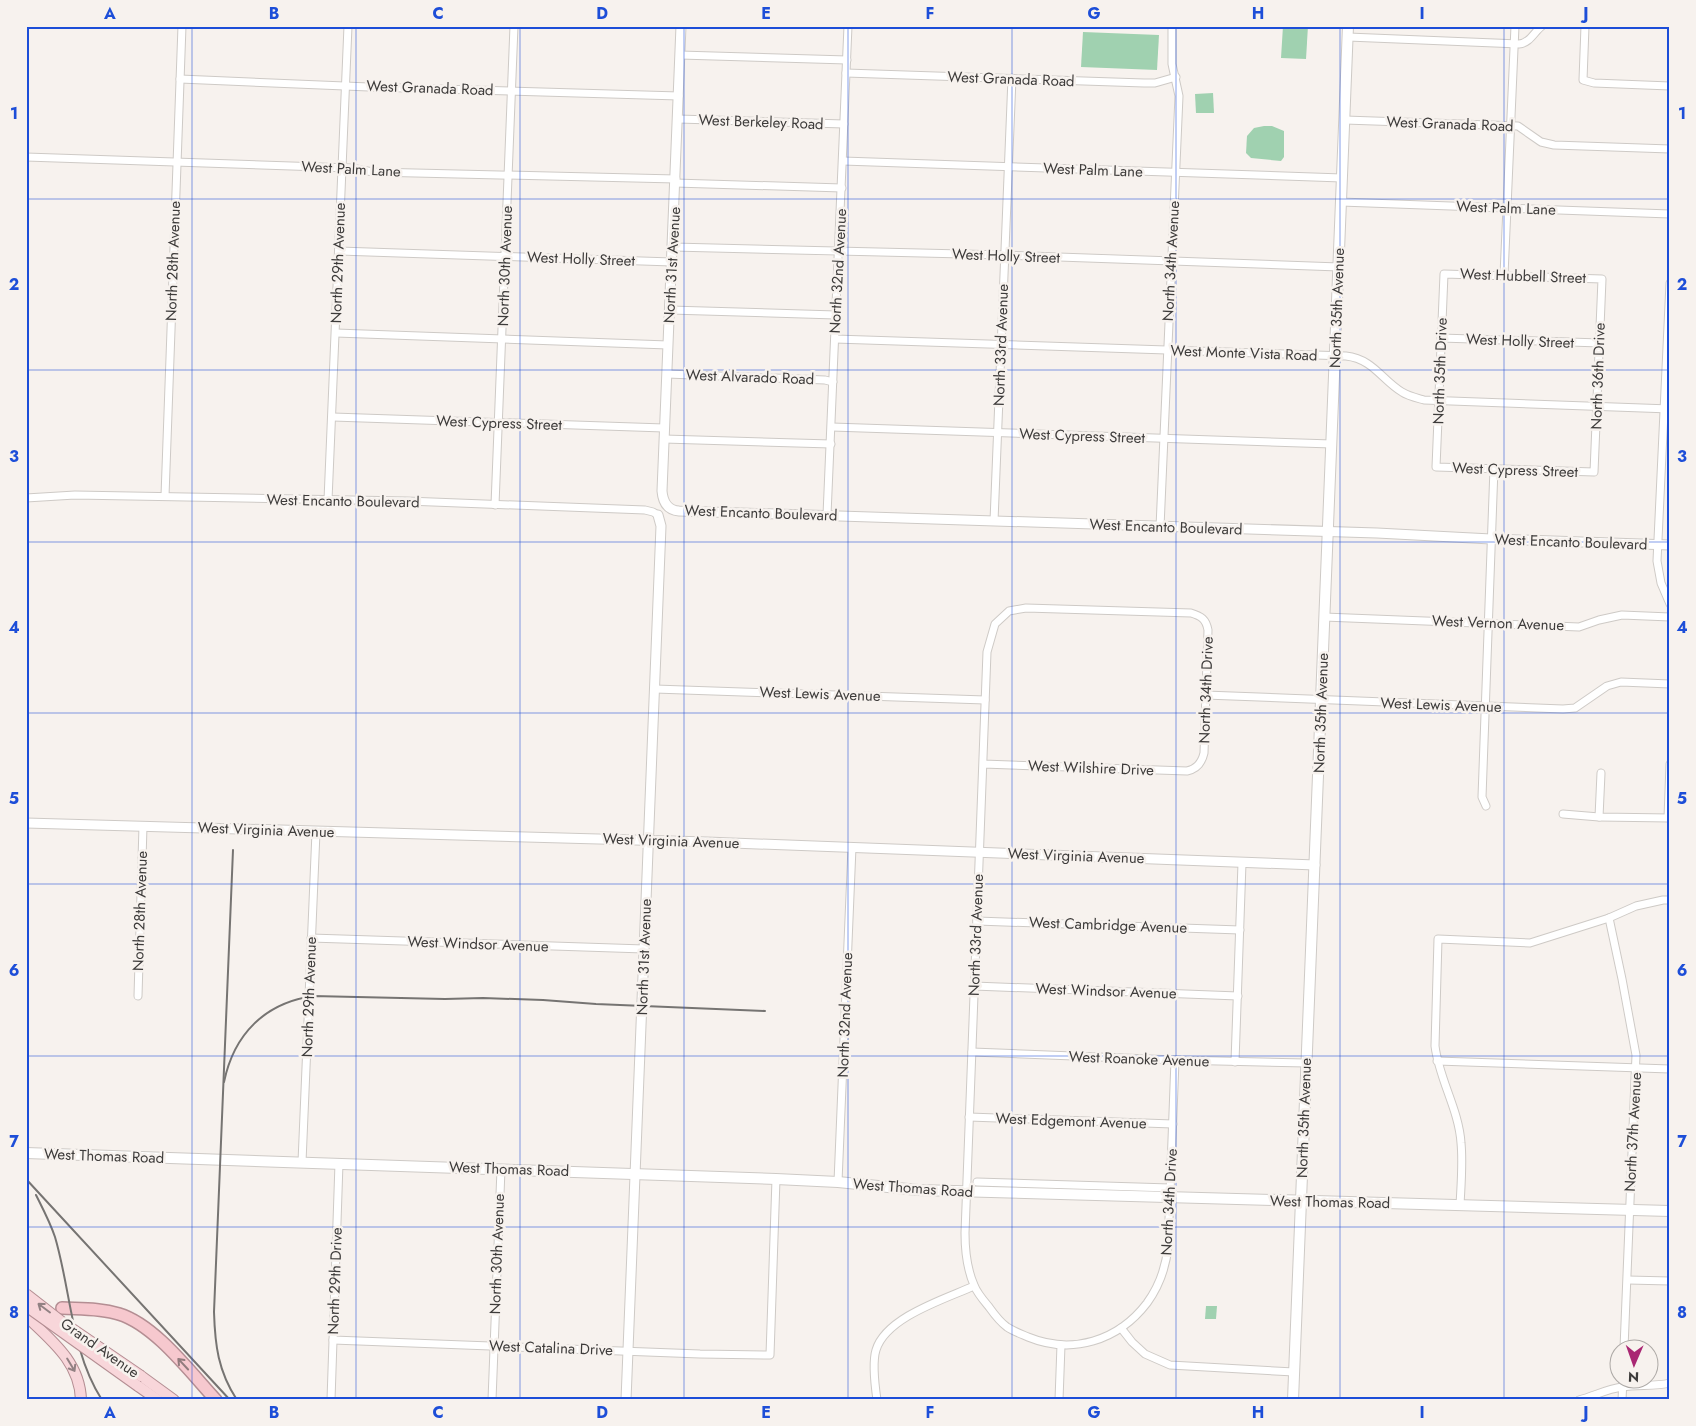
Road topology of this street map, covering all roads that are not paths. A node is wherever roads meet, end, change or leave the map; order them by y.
1 (182, 26) edge
2 (348, 26) edge
3 (514, 26) edge
4 (681, 26) edge
5 (848, 26) edge
6 (1172, 26) edge
7 (1515, 26) edge
8 (1542, 26) edge
9 (1585, 26) edge
10 (1348, 32) edge
11 (1514, 44) junction
12 (680, 55) junction
13 (847, 60) junction
14 (846, 73) junction
15 (1176, 77) junction
16 (180, 78) junction
17 (1012, 78) junction
18 (346, 85) junction
19 (1670, 86) edge
20 (512, 91) junction
21 (679, 96) junction
22 (678, 119) junction
23 (1344, 120) junction
24 (844, 124) junction
25 (1510, 126) junction
26 (1670, 149) edge
27 (26, 157) edge
28 (843, 161) junction
29 (176, 162) junction
30 (1008, 167) junction
31 (342, 168) junction
32 (1176, 172) junction
33 (508, 174) junction
34 (1342, 178) junction
35 (676, 181) junction
36 (842, 188) junction
37 (1341, 202) junction
38 (1507, 209) junction
39 (1670, 214) edge
40 (673, 247) junction
41 (339, 251) junction
42 (839, 251) junction
43 (505, 256) junction
44 (1005, 256) junction
45 (1171, 261) junction
46 (672, 262) junction
47 (1339, 267) junction
48 (1444, 274) joint
49 (1504, 275) junction
50 (1602, 279) joint
51 (1670, 283) edge
52 (670, 310) junction
53 (836, 315) junction
54 (336, 333) junction
55 (1441, 338) junction
56 (502, 339) junction
57 (835, 339) junction
58 (1600, 344) junction
59 (668, 345) junction
60 (1001, 345) junction
61 (1167, 350) junction
62 (1335, 356) junction
63 (667, 374) junction
64 (833, 382) junction
65 (1439, 401) junction
66 (1597, 406) junction
67 (1667, 409) edge
68 (333, 417) junction
69 (499, 423) junction
70 (832, 427) junction
71 (664, 428) junction
72 (998, 433) junction
73 (664, 439) junction
74 (1164, 439) junction
75 (831, 444) junction
76 (1332, 444) junction
77 (1436, 467) joint
78 (1494, 468) junction
79 (1594, 472) joint
80 (165, 496) junction
81 (26, 498) edge
82 (328, 500) junction
83 (665, 503) joint
84 (495, 505) junction
85 (658, 515) joint
86 (827, 515) junction
87 (994, 521) junction
88 (1160, 527) junction
89 (1328, 532) junction
90 (1491, 539) junction
91 (1658, 544) junction
92 (1670, 545) edge
93 (1670, 604) edge
94 (1200, 615) joint
95 (1324, 617) junction
96 (1670, 617) edge
97 (1489, 623) junction
98 (1670, 684) edge
99 (654, 689) junction
100 (1205, 695) junction
101 (985, 700) junction
102 (1321, 700) junction
103 (1485, 707) junction
104 (983, 764) junction
105 (1670, 764) edge
106 (1199, 765) joint
107 (1601, 773) dead end
108 (1486, 806) dead end
109 (1563, 814) dead end
110 (1599, 817) junction
111 (1669, 818) edge
112 (26, 822) edge
113 (143, 826) junction
114 (316, 832) junction
115 (648, 840) junction
116 (852, 847) junction
117 (979, 852) junction
118 (1242, 863) junction
119 (1315, 865) junction
120 (1670, 900) edge
121 (1609, 918) junction
122 (977, 921) junction
123 (1240, 930) junction
124 (311, 938) junction
125 (644, 949) junction
126 (974, 986) junction
127 (138, 996) dead end
128 (1238, 996) junction
129 (972, 1052) junction
130 (1175, 1060) junction
131 (1437, 1061) junction
132 (1235, 1062) junction
133 (1306, 1063) junction
134 (1636, 1067) junction
135 (1670, 1069) edge
136 (970, 1118) junction
137 (1173, 1124) junction
138 (26, 1153) edge
139 (302, 1162) junction
140 (339, 1163) junction
141 (501, 1169) junction
142 (635, 1174) junction
143 (776, 1179) junction
144 (838, 1182) junction
145 (976, 1182) dead end
146 (991, 1187) junction
147 (967, 1192) junction
148 (1170, 1193) junction
149 (1301, 1202) junction
150 (1460, 1205) junction
151 (1629, 1210) junction
152 (1670, 1212) edge
153 (1628, 1280) junction
154 (1670, 1281) edge
155 (974, 1286) junction
156 (26, 1294) edge
157 (26, 1306) edge
158 (62, 1308) dead end
159 (26, 1316) edge
160 (1121, 1328) junction
161 (1625, 1338) edge
162 (333, 1340) junction
163 (1062, 1345) junction
164 (494, 1346) junction
165 (628, 1352) junction
166 (1294, 1372) junction
167 (140, 1382) junction
168 (1611, 1388) edge
169 (81, 1400) edge
170 (158, 1400) edge
171 (174, 1400) edge
172 (216, 1400) edge
173 (331, 1400) edge
174 (492, 1400) edge
175 (626, 1400) edge
176 (877, 1400) edge
177 (1059, 1400) edge
178 (1293, 1400) edge
179 (1579, 1400) edge

1 - 16 street, North 28th Avenue
2 - 18 street, North 29th Avenue
3 - 20 street, North 30th Avenue
4 - 12 street, North 31st Avenue
5 - 13 street, North 32nd Avenue
6 - 15 street, North 34th Avenue
7 - 11 street
8 - 11 street
9 - 19 street
10 - 11 street
10 - 23 main road, North 35th Avenue
11 - 25 street
12 - 13 street
12 - 21 street, North 31st Avenue
13 - 14 street, North 32nd Avenue
14 - 17 street, West Granada Road
14 - 24 street, North 32nd Avenue
15 - 17 street, West Granada Road
15 - 32 street, North 34th Avenue
16 - 18 street, West Granada Road
16 - 29 street, North 28th Avenue
17 - 30 street, North 33rd Avenue
18 - 20 street, West Granada Road
18 - 31 street, North 29th Avenue
20 - 21 street, West Granada Road
20 - 33 street, North 30th Avenue
21 - 22 street, North 31st Avenue
22 - 24 street, West Berkeley Road
22 - 35 street, North 31st Avenue
23 - 25 street, West Granada Road
23 - 34 main road, North 35th Avenue
24 - 28 street, North 32nd Avenue
25 - 26 street, West Granada Road
25 - 38 street
27 - 29 street, West Palm Lane
28 - 30 street, West Palm Lane
28 - 36 street, North 32nd Avenue
29 - 31 street, West Palm Lane
29 - 80 street, North 28th Avenue
30 - 32 street, West Palm Lane
30 - 44 street, North 33rd Avenue
31 - 33 street, West Palm Lane
31 - 41 street, North 29th Avenue
32 - 34 street, West Palm Lane
32 - 45 street, North 34th Avenue
33 - 35 street, West Palm Lane
33 - 43 street, North 30th Avenue
34 - 37 main road, North 35th Avenue
35 - 36 street, West Palm Lane
35 - 40 street, North 31st Avenue
36 - 42 street, North 32nd Avenue
37 - 38 street, West Palm Lane
37 - 47 main road, North 35th Avenue
38 - 39 street, West Palm Lane
38 - 49 street
40 - 42 street, West Holly Street
40 - 46 street, North 31st Avenue
41 - 43 street, West Holly Street
41 - 54 street, North 29th Avenue
42 - 44 street, West Holly Street
42 - 53 street, North 32nd Avenue
43 - 46 street, West Holly Street
43 - 56 street, North 30th Avenue
44 - 45 street, West Holly Street
44 - 60 street, North 33rd Avenue
45 - 47 street, West Holly Street
45 - 61 street, North 34th Avenue
46 - 52 street, North 31st Avenue
47 - 62 main road, North 35th Avenue
48 - 49 street, West Hubbell Street
48 - 55 street, North 35th Drive
49 - 50 street, West Hubbell Street
50 - 58 street, North 36th Drive
51 - 67 street
52 - 53 street
52 - 59 street, North 31st Avenue
53 - 57 street, North 32nd Avenue
54 - 56 street
54 - 68 street, North 29th Avenue
55 - 58 street, West Holly Street
55 - 65 street, North 35th Drive
56 - 59 street
56 - 69 street, North 30th Avenue
57 - 60 street, West Monte Vista Road
57 - 64 street, North 32nd Avenue
58 - 66 street, North 36th Drive
59 - 63 street, North 31st Avenue
60 - 61 street, West Monte Vista Road
60 - 72 street, North 33rd Avenue
61 - 62 street, West Monte Vista Road
61 - 74 street, North 34th Avenue
62 - 65 street, West Monte Vista Road
62 - 76 main road, North 35th Avenue
63 - 64 street, West Alvarado Road
63 - 71 street, North 31st Avenue
64 - 70 street, North 32nd Avenue
65 - 66 street, West Monte Vista Road
65 - 77 street, North 35th Drive
66 - 67 street, West Monte Vista Road
66 - 79 street, North 36th Drive
67 - 91 street
68 - 69 street, West Cypress Street
68 - 82 street, North 29th Avenue
69 - 71 street, West Cypress Street
69 - 84 street, North 30th Avenue
70 - 72 street, West Cypress Street
70 - 75 street, North 32nd Avenue
71 - 73 street, North 31st Avenue
72 - 74 street, West Cypress Street
72 - 87 street, North 33rd Avenue
73 - 75 street
73 - 83 street, North 31st Avenue
74 - 76 street, West Cypress Street
74 - 88 street, North 34th Avenue
75 - 86 street, North 32nd Avenue
76 - 89 main road, North 35th Avenue
77 - 78 street, West Cypress Street
78 - 79 street, West Cypress Street
78 - 90 street
80 - 81 street, West Encanto Boulevard
80 - 82 street, West Encanto Boulevard
82 - 84 street, West Encanto Boulevard
83 - 86 street, West Encanto Boulevard
84 - 85 street, West Encanto Boulevard
85 - 99 street, North 31st Avenue
86 - 87 street, West Encanto Boulevard
87 - 88 street, West Encanto Boulevard
88 - 89 street, West Encanto Boulevard
89 - 90 street, West Encanto Boulevard
89 - 95 main road, North 35th Avenue
90 - 91 street, West Encanto Boulevard
90 - 97 street
91 - 92 street, West Encanto Boulevard
91 - 93 street
94 - 100 street, North 34th Drive
94 - 101 street, North 33rd Avenue
95 - 97 street, West Vernon Avenue
95 - 102 main road, North 35th Avenue
96 - 97 street, West Vernon Avenue
97 - 103 street
98 - 103 street, West Lewis Avenue
99 - 101 street, West Lewis Avenue
99 - 115 street, North 31st Avenue
100 - 102 street, West Lewis Avenue
100 - 106 street, North 34th Drive
101 - 104 street, North 33rd Avenue
102 - 103 street, West Lewis Avenue
102 - 119 main road, North 35th Avenue
103 - 108 street
104 - 106 street, West Wilshire Drive
104 - 117 street, North 33rd Avenue
105 - 111 street
107 - 110 street
109 - 110 street
110 - 111 street
112 - 113 street, West Virginia Avenue
113 - 114 street, West Virginia Avenue
113 - 127 street, North 28th Avenue
114 - 115 street, West Virginia Avenue
114 - 124 street, North 29th Avenue
115 - 116 street, West Virginia Avenue
115 - 125 street, North 31st Avenue
116 - 117 street, West Virginia Avenue
116 - 144 street, North 32nd Avenue
117 - 118 street, West Virginia Avenue
117 - 122 street, North 33rd Avenue
118 - 119 street, West Virginia Avenue
118 - 123 street
119 - 133 main road, North 35th Avenue
120 - 121 street
121 - 131 street
121 - 134 street, North 37th Avenue
122 - 123 street, West Cambridge Avenue
122 - 126 street, North 33rd Avenue
123 - 128 street
124 - 125 street, West Windsor Avenue
124 - 139 street, North 29th Avenue
125 - 142 street, North 31st Avenue
126 - 128 street, West Windsor Avenue
126 - 129 street, North 33rd Avenue
128 - 132 street
129 - 130 street, West Roanoke Avenue
129 - 136 street, North 33rd Avenue
130 - 132 street, West Roanoke Avenue
130 - 137 street, North 34th Drive
131 - 134 street
131 - 150 street
132 - 133 street, West Roanoke Avenue
133 - 149 main road, North 35th Avenue
134 - 135 street
134 - 151 street, North 37th Avenue
136 - 137 street, West Edgemont Avenue
136 - 147 street, North 33rd Avenue
137 - 148 street, North 34th Drive
138 - 139 main road, West Thomas Road
139 - 140 main road, West Thomas Road
140 - 141 main road, West Thomas Road
140 - 162 street, North 29th Drive
141 - 142 main road, West Thomas Road
141 - 164 street, North 30th Avenue
142 - 143 main road, West Thomas Road
142 - 165 street, North 31st Avenue
143 - 144 main road, West Thomas Road
143 - 165 street, West Catalina Drive
144 - 147 main road, West Thomas Road
145 - 146 street, West Thomas Road
146 - 147 main road, West Thomas Road
146 - 148 main road, West Thomas Road
147 - 155 street, North 33rd Avenue
148 - 149 main road, West Thomas Road
148 - 160 street, North 34th Drive
149 - 150 main road, West Thomas Road
149 - 166 main road, North 35th Avenue
150 - 151 main road, West Thomas Road
151 - 152 main road, West Thomas Road
151 - 153 street, North 37th Avenue
153 - 154 street
153 - 161 street, North 37th Avenue
155 - 163 street
155 - 176 street
167 -> 156 main road, Grand Avenue, bridge
157 - 167 main road, Grand Avenue, bridge
172 -> 158 highway
159 -> 169 main road
160 - 163 street
160 - 166 street
162 - 164 street, West Catalina Drive
162 - 173 street, North 29th Drive
163 - 177 street
164 - 165 street, West Catalina Drive
164 - 174 street, North 30th Avenue
165 - 175 street, North 31st Avenue
166 - 178 main road, North 35th Avenue
167 - 170 main road, Grand Avenue
167 - 171 main road, Grand Avenue
168 - 179 street

